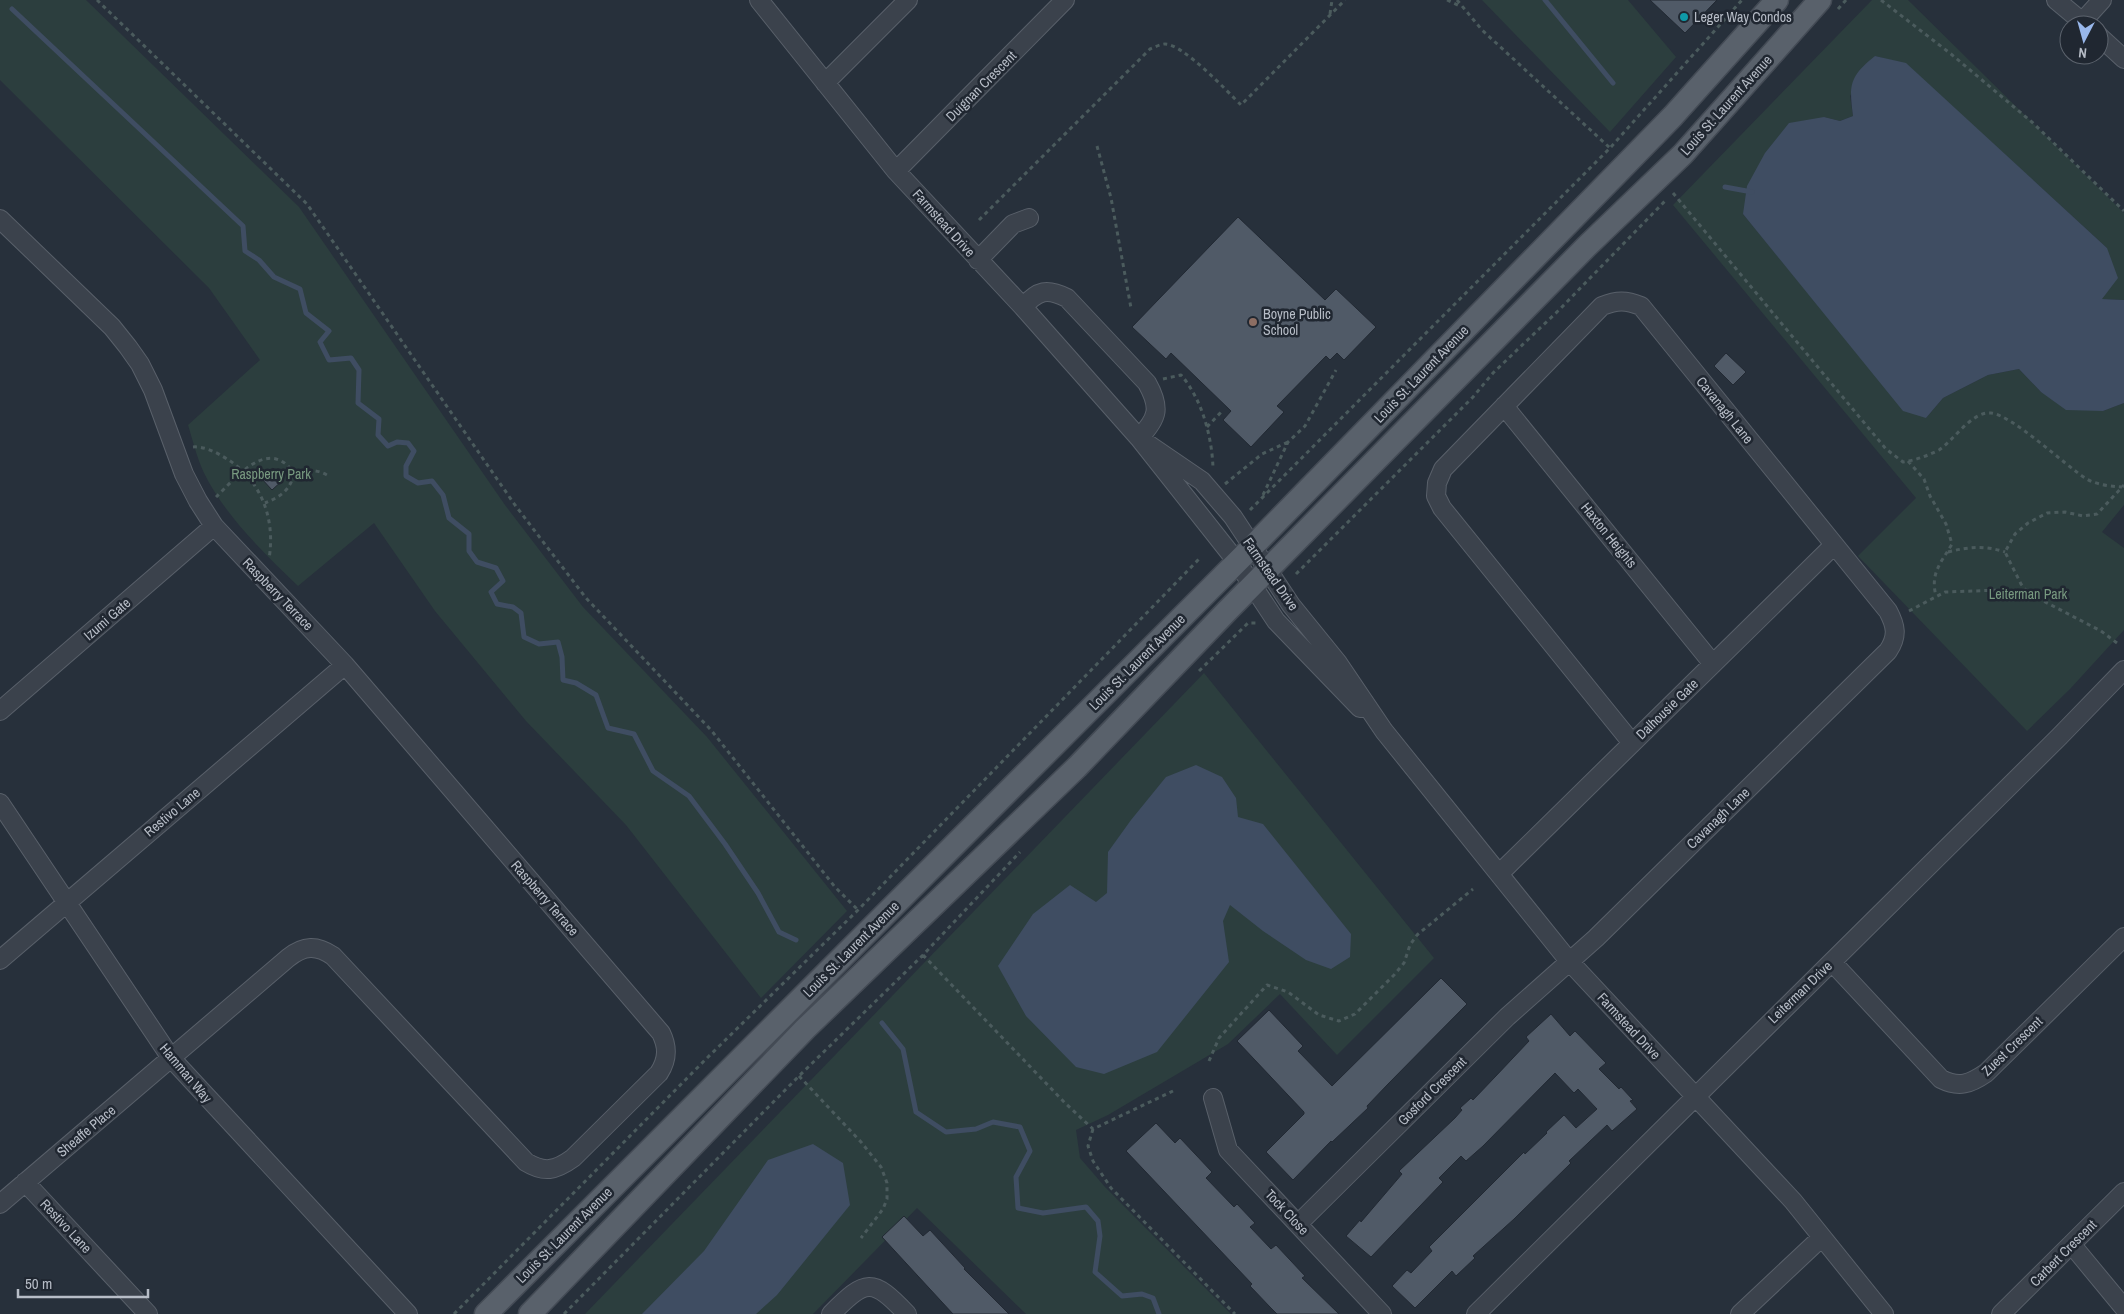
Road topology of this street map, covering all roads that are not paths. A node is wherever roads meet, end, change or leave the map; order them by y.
1 (759, 0) edge
2 (908, 0) edge
3 (1065, 0) edge
4 (1777, 0) edge
5 (2056, 0) edge
6 (2102, 0) edge
7 (1827, 7) edge
8 (2074, 15) edge
9 (2090, 15) edge
10 (2109, 45) edge
11 (2124, 59) edge
12 (825, 83) junction
13 (896, 170) junction
14 (1029, 218) dead end
15 (0, 219) edge
16 (978, 260) junction
17 (1023, 307) junction
18 (1504, 406) junction
19 (1139, 438) junction
20 (214, 526) junction
21 (1834, 545) junction
22 (1244, 555) junction
23 (1260, 578) junction
24 (1713, 664) junction
25 (345, 665) junction
26 (2124, 670) edge
27 (0, 711) edge
28 (1632, 743) junction
29 (0, 803) edge
30 (1500, 874) junction
31 (66, 903) junction
32 (2124, 937) edge
33 (0, 960) edge
34 (1569, 961) junction
35 (1832, 962) junction
36 (171, 1058) junction
37 (1694, 1096) junction
38 (1213, 1098) dead end
39 (25, 1182) junction
40 (2124, 1192) edge
41 (0, 1204) edge
42 (1298, 1224) junction
43 (1822, 1236) junction
44 (2072, 1245) junction
45 (2124, 1308) edge
46 (148, 1314) edge
47 (408, 1314) edge
48 (486, 1314) edge
49 (530, 1314) edge
50 (832, 1314) edge
51 (907, 1314) edge
52 (1382, 1314) edge
53 (1476, 1314) edge
54 (1740, 1314) edge
55 (1884, 1314) edge
56 (2001, 1314) edge

1 - 12 street, Farmstead Drive
2 - 12 street
3 - 13 street, Duignan Crescent
4 - 22 main road, Louis St. Laurent Avenue
5 - 8 street
6 - 9 street
7 - 23 main road, Louis St. Laurent Avenue
10 - 11 street
12 - 13 street, Farmstead Drive
13 - 16 street, Farmstead Drive
14 - 16 street
15 - 20 street, Raspberry Terrace
16 - 17 street, Farmstead Drive
17 - 19 street, Farmstead Drive
17 - 19 street
18 - 21 street, Cavanagh Lane
18 - 24 street, Haxton Heights
18 - 28 street, Cavanagh Lane
19 - 22 street, Farmstead Drive
19 - 22 street, Farmstead Drive
20 - 25 street, Raspberry Terrace
20 - 27 street, Izumi Gate
21 - 24 street, Dalhousie Gate
21 - 34 street, Cavanagh Lane
22 - 23 street, Farmstead Drive
22 - 48 main road, Louis St. Laurent Avenue
23 - 30 street, Farmstead Drive
23 - 49 main road, Louis St. Laurent Avenue
24 - 28 street, Dalhousie Gate
25 - 31 street, Restivo Lane
25 - 36 street, Raspberry Terrace
26 - 35 street, Leiterman Drive
28 - 30 street, Dalhousie Gate
29 - 31 street, Hamman Way
30 - 34 street, Farmstead Drive
31 - 33 street, Restivo Lane
31 - 36 street, Hamman Way
32 - 35 street, Zuest Crescent
34 - 37 street, Farmstead Drive
34 - 42 street, Gosford Crescent
35 - 37 street, Leiterman Drive
36 - 39 street, Sheaffe Place
36 - 47 street, Hamman Way
37 - 43 street, Farmstead Drive
37 - 53 street, Leiterman Drive
38 - 42 street, Tock Close
39 - 41 street, Sheaffe Place
39 - 46 street, Restivo Lane
40 - 44 street, Carbert Crescent
42 - 52 street, Tock Close
43 - 54 street
43 - 55 street, Farmstead Drive
44 - 45 street
44 - 56 street, Carbert Crescent
50 - 51 street

